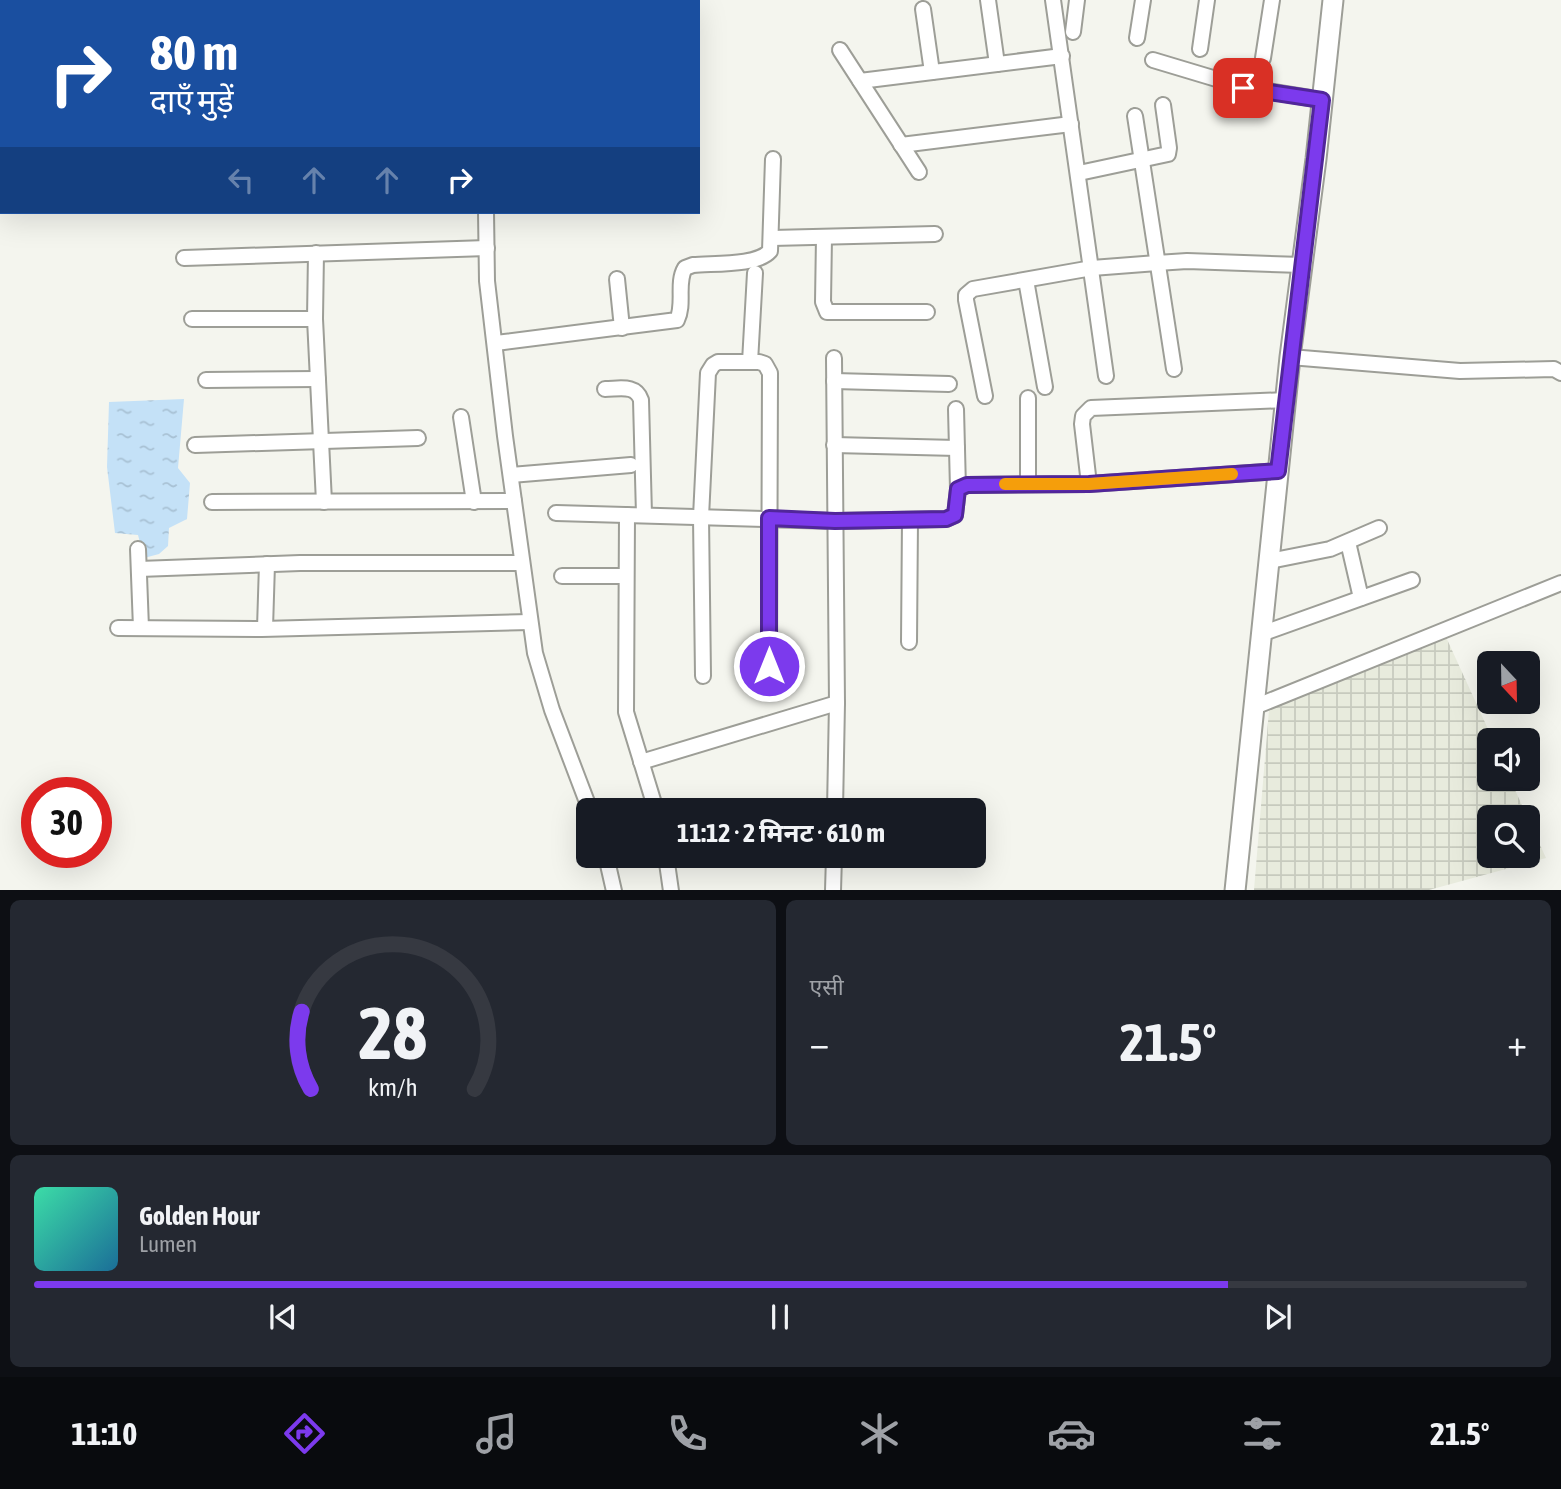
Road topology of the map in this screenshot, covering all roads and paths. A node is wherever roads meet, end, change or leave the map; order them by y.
1 (988, 0) edge
2 (1053, 0) edge
3 (1077, 0) edge
4 (1143, 0) edge
5 (1207, 0) edge
6 (1272, 0) edge
7 (1333, 0) edge
8 (923, 9) dead end
9 (1073, 32) dead end
10 (1137, 38) dead end
11 (1200, 49) dead end
12 (840, 50) dead end
13 (1062, 56) junction
14 (1263, 58) dead end
15 (1153, 60) dead end
16 (997, 64) junction
17 (932, 72) junction
18 (860, 81) junction
19 (1322, 100) junction
20 (1163, 105) dead end
21 (1135, 116) dead end
22 (1071, 124) junction
23 (901, 145) junction
24 (773, 159) dead end
25 (1142, 161) junction
26 (919, 172) dead end
27 (1079, 173) junction
28 (486, 214) edge
29 (935, 234) dead end
30 (824, 237) junction
31 (772, 239) junction
32 (486, 248) junction
33 (316, 253) junction
34 (184, 258) dead end
35 (1157, 263) junction
36 (1303, 265) junction
37 (1092, 268) junction
38 (755, 273) dead end
39 (617, 279) dead end
40 (1026, 280) junction
41 (927, 312) dead end
42 (192, 319) dead end
43 (315, 319) junction
44 (622, 328) junction
45 (496, 343) junction
46 (1290, 357) junction
47 (834, 358) dead end
48 (750, 362) junction
49 (1174, 369) dead end
50 (1561, 373) edge
51 (1107, 376) dead end
52 (318, 379) junction
53 (206, 380) dead end
54 (834, 381) junction
55 (949, 384) dead end
56 (1045, 387) dead end
57 (605, 389) dead end
58 (985, 396) dead end
59 (1028, 398) dead end
60 (1286, 400) junction
61 (956, 410) dead end
62 (461, 417) dead end
63 (418, 438) dead end
64 (323, 441) junction
65 (195, 445) dead end
66 (834, 445) junction
67 (957, 448) junction
68 (631, 466) dead end
69 (1278, 471) junction
70 (511, 475) junction
71 (1028, 484) junction
72 (1089, 484) junction
73 (958, 489) junction
74 (514, 501) junction
75 (212, 502) dead end
76 (324, 502) junction
77 (474, 502) junction
78 (556, 513) dead end
79 (627, 515) junction
80 (644, 515) junction
81 (701, 517) junction
82 (769, 518) junction
83 (910, 520) junction
84 (835, 521) junction
85 (1379, 528) dead end
86 (1348, 542) junction
87 (138, 549) dead end
88 (1270, 561) junction
89 (522, 563) junction
90 (267, 564) junction
91 (139, 569) junction
92 (562, 576) dead end
93 (626, 576) junction
94 (1412, 580) dead end
95 (1561, 583) edge
96 (1361, 598) junction
97 (530, 622) junction
98 (118, 628) dead end
99 (141, 628) junction
100 (265, 628) junction
101 (1261, 634) junction
102 (909, 642) dead end
103 (769, 666) dead end
104 (704, 676) dead end
105 (837, 703) junction
106 (1252, 708) junction
107 (641, 762) junction
108 (586, 798) edge
109 (652, 798) edge
110 (835, 798) edge
111 (609, 868) edge
112 (668, 868) edge
113 (834, 868) edge
114 (614, 890) edge
115 (671, 890) edge
116 (833, 890) edge
117 (1235, 890) edge

1 - 16 street
2 - 13 street
3 - 9 street
4 - 10 street
5 - 11 street
6 - 14 street
7 - 19 street
8 - 17 street
12 - 18 street
13 - 16 street
13 - 22 street
15 - 19 street
16 - 17 street
17 - 18 street
18 - 23 street
19 - 36 street
20 - 25 street
21 - 25 street
22 - 23 street
22 - 27 street
23 - 26 street
24 - 31 street
25 - 27 street
25 - 35 street
27 - 37 street
28 - 32 street
29 - 30 street
30 - 31 street
30 - 41 street
31 - 44 street
32 - 33 street
32 - 45 street
33 - 34 street
33 - 43 street
35 - 36 street
35 - 37 street
35 - 49 street
36 - 46 street
37 - 40 street
37 - 51 street
38 - 48 street
39 - 44 street
40 - 56 street
40 - 58 street
42 - 43 street
43 - 52 street
44 - 45 street
45 - 70 street
46 - 50 street
46 - 60 street
47 - 54 street
48 - 81 street
48 - 82 street
52 - 53 street
52 - 64 street
54 - 55 street
54 - 66 street
57 - 80 street
59 - 71 street
60 - 69 street
60 - 72 street
61 - 67 street
62 - 77 street
63 - 64 street
64 - 65 street
64 - 76 street
66 - 67 street
66 - 84 street
67 - 73 street
68 - 70 street
69 - 72 street
69 - 88 street
70 - 74 street
71 - 72 street
71 - 73 street
73 - 83 street
74 - 77 street
74 - 89 street
75 - 76 street
76 - 77 street
78 - 79 street
79 - 80 street
79 - 93 street
80 - 81 street
81 - 82 street
81 - 104 street
82 - 84 street
82 - 103 street
83 - 84 street
83 - 102 street
84 - 105 street
85 - 86 street
86 - 88 street
86 - 96 street
87 - 91 street
88 - 101 street
89 - 90 street
89 - 97 street
90 - 91 street
90 - 100 street
91 - 99 street
92 - 93 street
93 - 107 street
94 - 96 street
95 - 106 street
96 - 101 street
97 - 100 street
97 - 108 street
98 - 99 street
99 - 100 street
101 - 106 street
105 - 107 street
105 - 110 street
106 - 117 street
107 - 109 street
111 - 114 street
112 - 115 street
113 - 116 street

